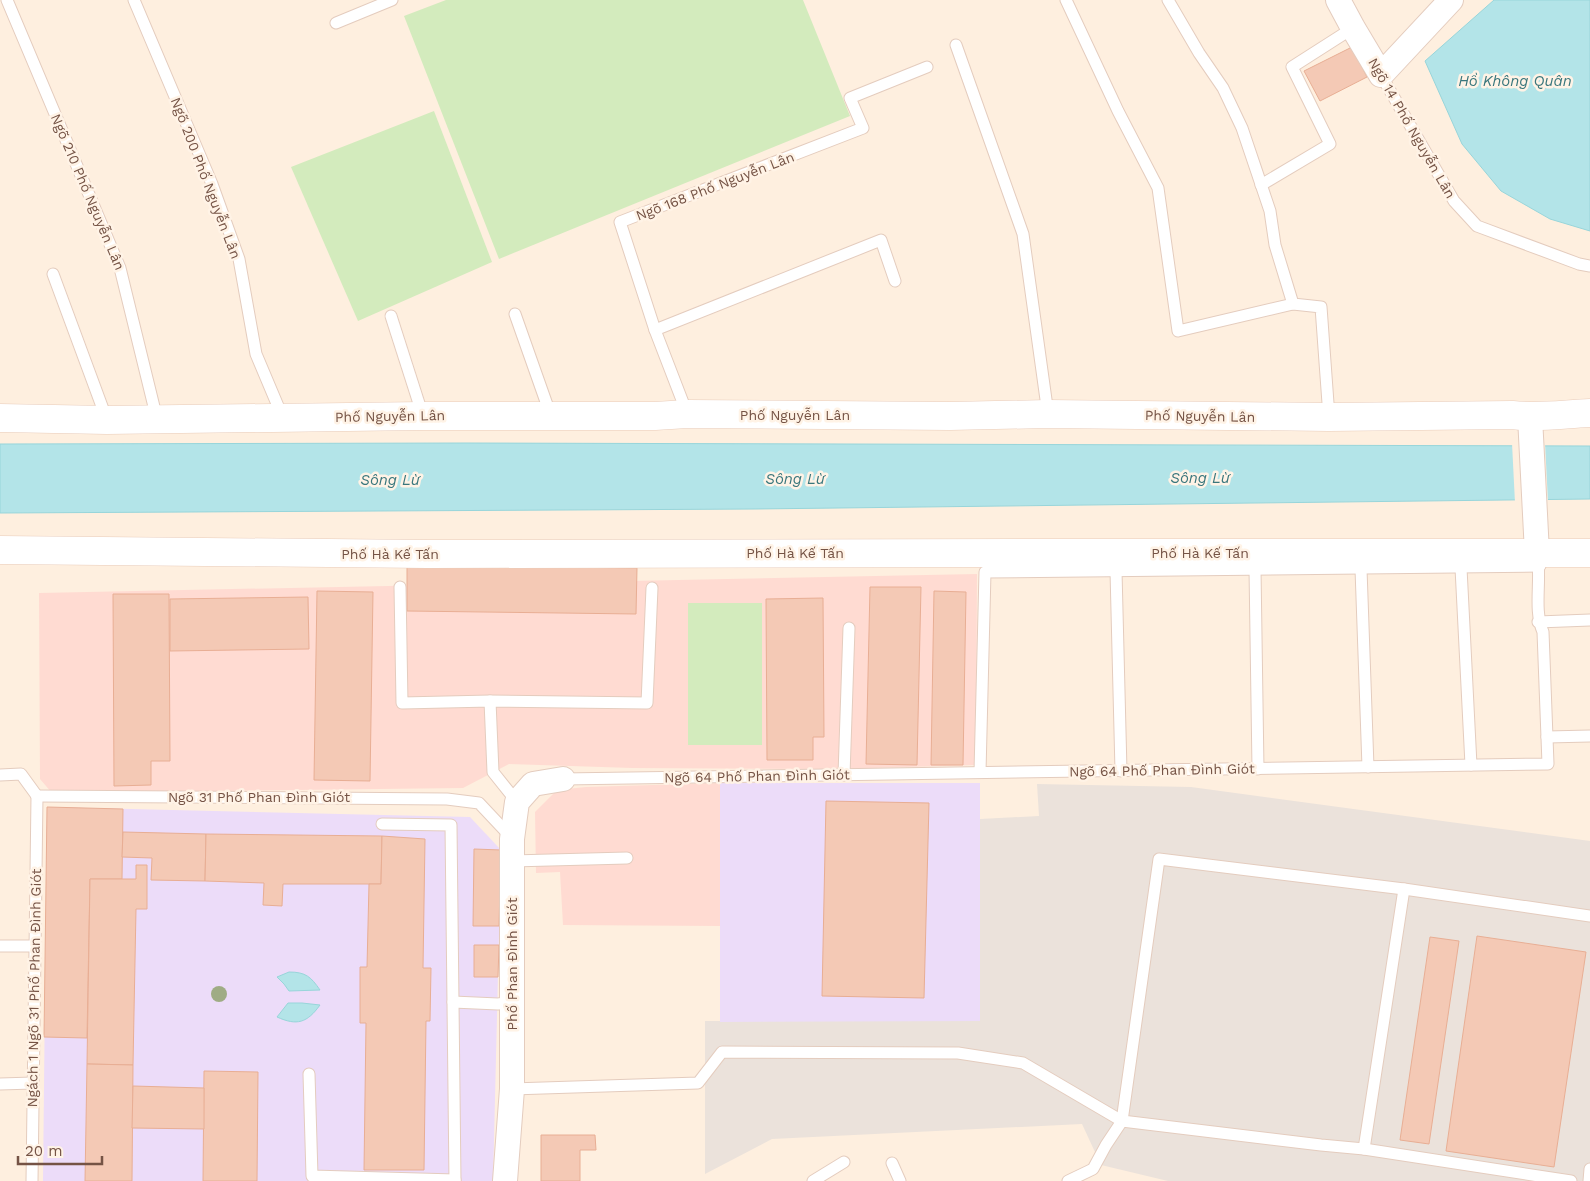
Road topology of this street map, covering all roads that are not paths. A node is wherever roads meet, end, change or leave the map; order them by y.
1 (7, 0) edge
2 (134, 0) edge
3 (392, 0) edge
4 (1066, 0) edge
5 (1168, 0) edge
6 (1338, 0) edge
7 (1451, 0) edge
8 (336, 23) dead end
9 (1352, 28) junction
10 (956, 44) dead end
11 (927, 67) dead end
12 (1381, 74) junction
13 (1261, 185) junction
14 (1590, 266) edge
15 (53, 274) dead end
16 (894, 281) dead end
17 (1294, 304) junction
18 (515, 314) dead end
19 (391, 316) dead end
20 (655, 330) junction
21 (1590, 412) edge
22 (687, 414) junction
23 (1048, 414) junction
24 (423, 416) junction
25 (551, 416) junction
26 (1329, 417) junction
27 (0, 418) edge
28 (283, 418) junction
29 (157, 419) junction
30 (107, 420) junction
31 (1530, 426) junction
32 (0, 550) edge
33 (1537, 550) junction
34 (1590, 553) edge
35 (1461, 568) junction
36 (1361, 569) junction
37 (1255, 570) junction
38 (1116, 571) junction
39 (400, 587) dead end
40 (652, 588) dead end
41 (1590, 620) edge
42 (1538, 622) junction
43 (849, 628) dead end
44 (490, 701) junction
45 (1590, 736) edge
46 (1547, 737) junction
47 (1471, 766) junction
48 (1368, 767) junction
49 (1258, 769) junction
50 (1121, 771) junction
51 (980, 772) junction
52 (0, 775) edge
53 (844, 775) junction
54 (563, 779) joint
55 (37, 796) junction
56 (517, 802) junction
57 (382, 824) dead end
58 (512, 850) junction
59 (627, 858) dead end
60 (1404, 889) junction
61 (1590, 916) edge
62 (0, 946) edge
63 (34, 946) junction
64 (454, 1002) junction
65 (512, 1002) junction
66 (309, 1074) dead end
67 (33, 1083) junction
68 (0, 1084) edge
69 (512, 1089) junction
70 (1122, 1121) junction
71 (1364, 1149) junction
72 (844, 1162) dead end
73 (892, 1163) dead end
74 (1590, 1169) edge
75 (819, 1179) edge
76 (455, 1180) edge
77 (32, 1181) edge
78 (504, 1181) edge
79 (900, 1181) edge
80 (1068, 1181) edge
81 (1571, 1181) edge
82 (1589, 1181) edge

1 - 29 lane, Ngõ 210 Phố Nguyễn Lân
2 - 28 lane, Ngõ 200 Phố Nguyễn Lân
3 - 8 lane
4 - 17 lane
5 - 13 lane
6 - 9 street, Ngõ 14 Phố Nguyễn Lân
7 - 12 street
9 - 12 street, Ngõ 14 Phố Nguyễn Lân
9 - 13 lane
10 - 23 lane
11 - 20 lane, Ngõ 168 Phố Nguyễn Lân
12 - 14 lane, Ngõ 14 Phố Nguyễn Lân
13 - 17 lane
15 - 30 lane
16 - 20 lane
17 - 26 lane
18 - 25 lane
19 - 24 lane
20 - 22 lane, Ngõ 168 Phố Nguyễn Lân
21 - 31 street, Phố Nguyễn Lân
22 - 23 street, Phố Nguyễn Lân
22 - 25 street, Phố Nguyễn Lân
23 - 26 street, Phố Nguyễn Lân
24 - 25 street, Phố Nguyễn Lân
24 - 28 street, Phố Nguyễn Lân
26 - 31 street, Phố Nguyễn Lân
27 - 30 street, Phố Nguyễn Lân
28 - 29 street, Phố Nguyễn Lân
29 - 30 street, Phố Nguyễn Lân
31 - 33 street
32 - 33 street, Phố Hà Kế Tấn
33 - 34 street, Phố Hà Kế Tấn
33 - 35 lane, Phố Hà Kế Tấn
33 - 42 lane, Ngõ 64 Phố Phan Đình Giót
35 - 36 lane, Phố Hà Kế Tấn
35 - 47 lane
36 - 37 lane, Phố Hà Kế Tấn
36 - 48 lane
37 - 38 lane, Phố Hà Kế Tấn
37 - 49 lane
38 - 50 lane
38 - 51 lane, Phố Hà Kế Tấn
39 - 44 lane
40 - 44 lane
41 - 42 lane
42 - 46 lane, Ngõ 64 Phố Phan Đình Giót
43 - 53 lane
44 - 56 lane
45 - 46 lane
46 - 47 lane, Ngõ 64 Phố Phan Đình Giót
47 - 48 lane, Ngõ 64 Phố Phan Đình Giót
48 - 49 lane, Ngõ 64 Phố Phan Đình Giót
49 - 50 lane, Ngõ 64 Phố Phan Đình Giót
50 - 51 lane, Ngõ 64 Phố Phan Đình Giót
51 - 53 lane, Ngõ 64 Phố Phan Đình Giót
52 - 55 lane
53 - 54 lane, Ngõ 64 Phố Phan Đình Giót
54 - 56 street
55 - 58 lane, Ngõ 31 Phố Phan Đình Giót
55 - 63 lane, Ngách 1 Ngõ 31 Phố Phan Đình Giót
56 - 58 street, Phố Phan Đình Giót
57 - 64 lane
58 - 59 lane
58 - 65 street, Phố Phan Đình Giót
60 - 61 lane
60 - 70 lane
60 - 71 lane
62 - 63 lane
63 - 67 lane, Ngách 1 Ngõ 31 Phố Phan Đình Giót
64 - 65 lane
64 - 76 lane
65 - 69 street, Phố Phan Đình Giót
66 - 76 lane
67 - 68 lane
67 - 77 lane, Ngách 1 Ngõ 31 Phố Phan Đình Giót
69 - 70 lane
69 - 78 street, Phố Phan Đình Giót
70 - 71 lane
70 - 80 lane
71 - 81 lane
72 - 75 lane
73 - 79 lane
74 - 82 lane

